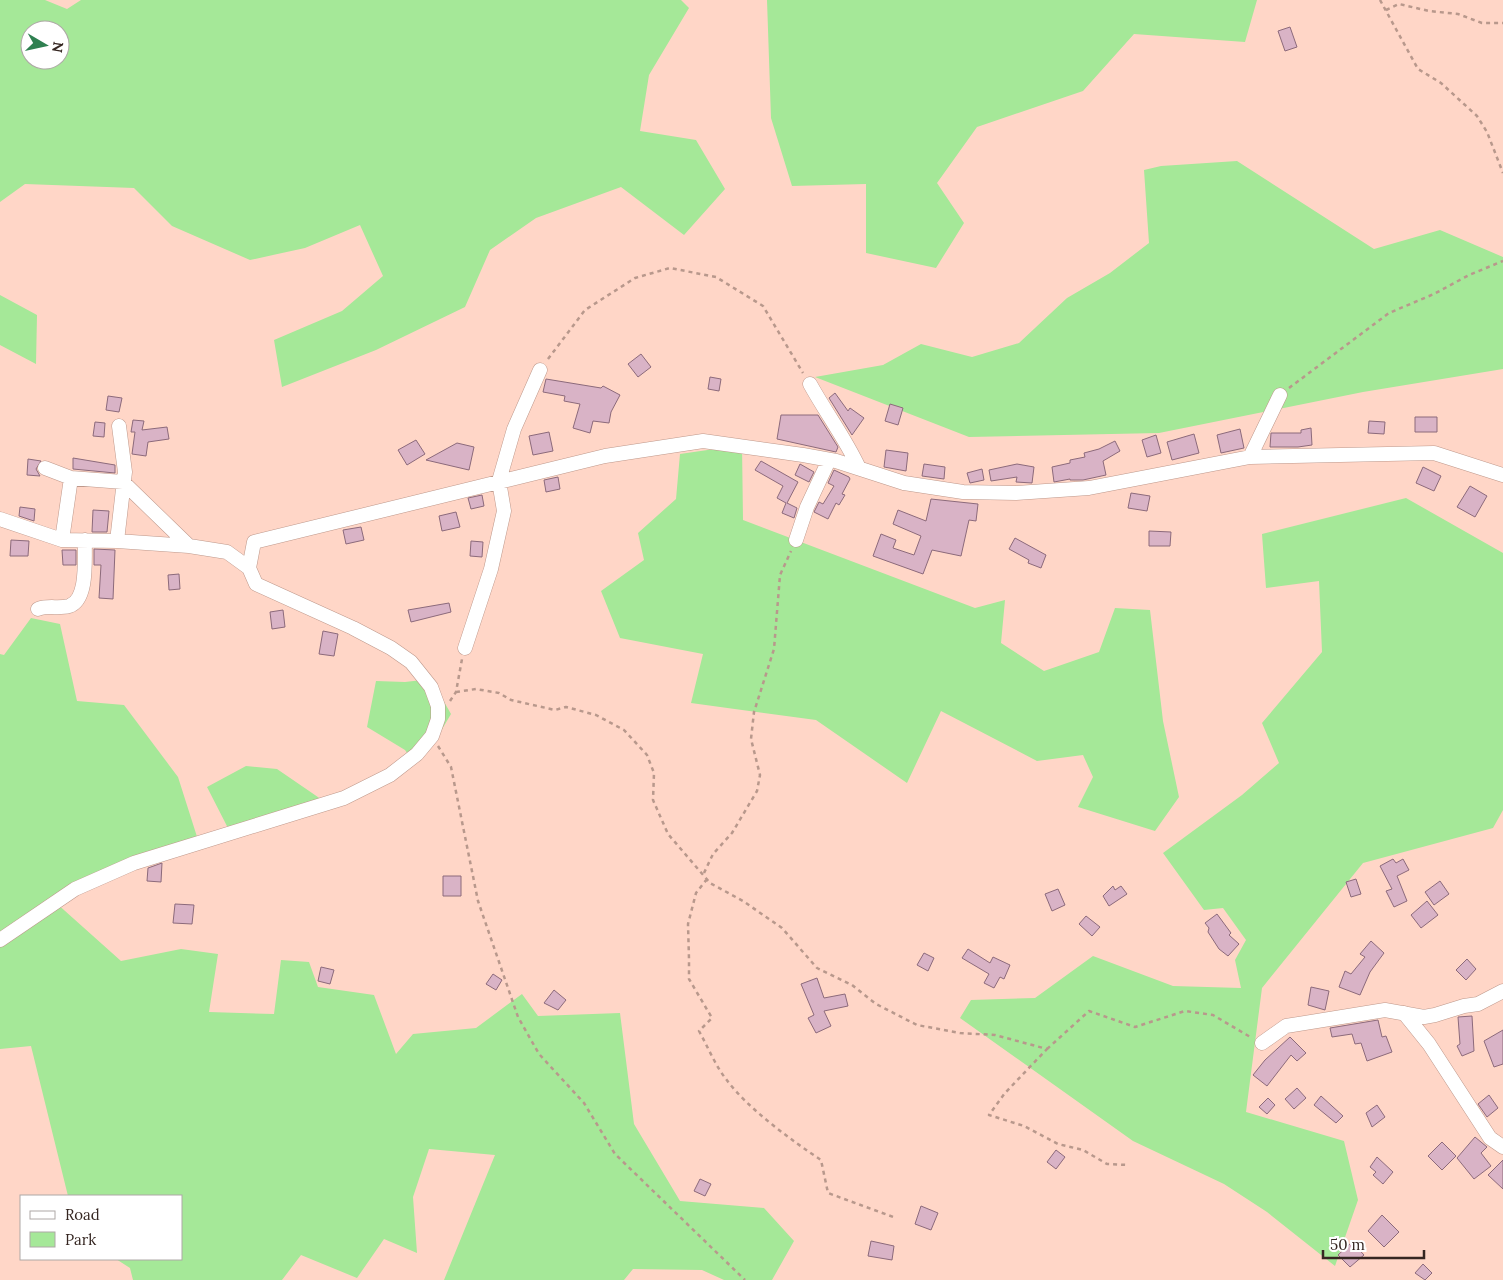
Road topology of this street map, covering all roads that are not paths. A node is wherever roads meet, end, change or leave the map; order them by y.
1 (540, 370) road end
2 (810, 384) road end
3 (1280, 394) road end
4 (119, 426) dead end
5 (1250, 457) junction
6 (829, 460) junction
7 (45, 468) dead end
8 (859, 468) junction
9 (1503, 475) edge
10 (71, 478) junction
11 (499, 481) junction
12 (123, 482) junction
13 (0, 519) edge
14 (62, 540) junction
15 (85, 540) junction
16 (796, 540) road end
17 (117, 541) junction
18 (189, 546) junction
19 (249, 568) junction
20 (38, 609) dead end
21 (464, 648) road end
22 (0, 940) edge
23 (1503, 991) edge
24 (1404, 1013) junction
25 (1262, 1043) road end
26 (1503, 1147) edge

1 - 11 street
2 - 8 street
3 - 5 street
4 - 12 street
5 - 8 street
5 - 9 street
6 - 8 street
6 - 11 street
6 - 16 street
7 - 10 street
10 - 12 street
10 - 14 street
11 - 19 street
11 - 21 street
12 - 17 street
12 - 18 street
13 - 14 street
14 - 15 street
15 - 17 street
15 - 20 street
17 - 18 street
18 - 19 street
19 - 22 street
23 - 24 street
24 - 25 street
24 - 26 street

